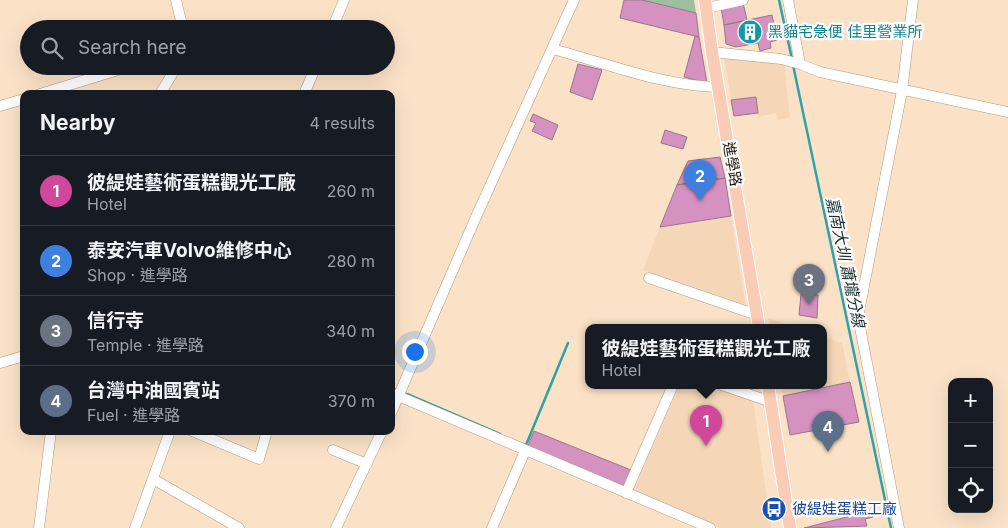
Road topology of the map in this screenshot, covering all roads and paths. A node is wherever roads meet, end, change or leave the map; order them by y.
1 (176, 0) edge
2 (344, 0) edge
3 (574, 0) edge
4 (743, 0) edge
5 (788, 0) edge
6 (913, 0) edge
7 (706, 4) edge
8 (181, 20) edge
9 (336, 20) edge
10 (552, 49) junction
11 (712, 52) junction
12 (800, 64) junction
13 (102, 75) edge
14 (172, 75) edge
15 (312, 75) edge
16 (718, 87) junction
17 (53, 90) edge
18 (162, 90) edge
19 (306, 90) edge
20 (902, 91) junction
21 (20, 100) edge
22 (0, 106) edge
23 (1008, 112) edge
24 (649, 278) dead end
25 (758, 321) edge
26 (20, 357) edge
27 (0, 363) edge
28 (671, 389) edge
29 (734, 389) edge
30 (769, 389) edge
31 (395, 395) edge
32 (771, 402) junction
33 (51, 435) edge
34 (169, 435) edge
35 (202, 435) edge
36 (266, 435) edge
37 (380, 435) edge
38 (333, 450) dead end
39 (525, 451) junction
40 (367, 464) junction
41 (153, 479) junction
42 (626, 493) junction
43 (39, 528) edge
44 (135, 528) edge
45 (239, 528) edge
46 (336, 528) edge
47 (492, 528) edge
48 (710, 528) edge
49 (790, 528) edge
50 (899, 528) edge

1 - 8 lane
2 - 9 lane
3 - 10 lane
4 - 7 lane
5 - 12 lane
6 - 20 lane
7 - 11 main road, 進學路
10 - 16 lane
10 - 31 lane
11 - 12 lane
11 - 16 main road, 進學路
12 - 20 lane
13 - 17 lane
14 - 18 lane
15 - 19 lane
16 - 25 main road, 進學路
20 - 23 lane
20 - 50 lane
21 - 22 lane
24 - 25 lane
26 - 27 lane
28 - 42 lane
29 - 32 lane
30 - 32 main road
31 - 39 lane
32 - 49 main road
33 - 43 lane
34 - 41 lane
35 - 36 lane
37 - 40 lane
38 - 40 lane
39 - 42 lane
39 - 47 lane
40 - 46 lane
41 - 44 lane
41 - 45 lane
42 - 48 lane

